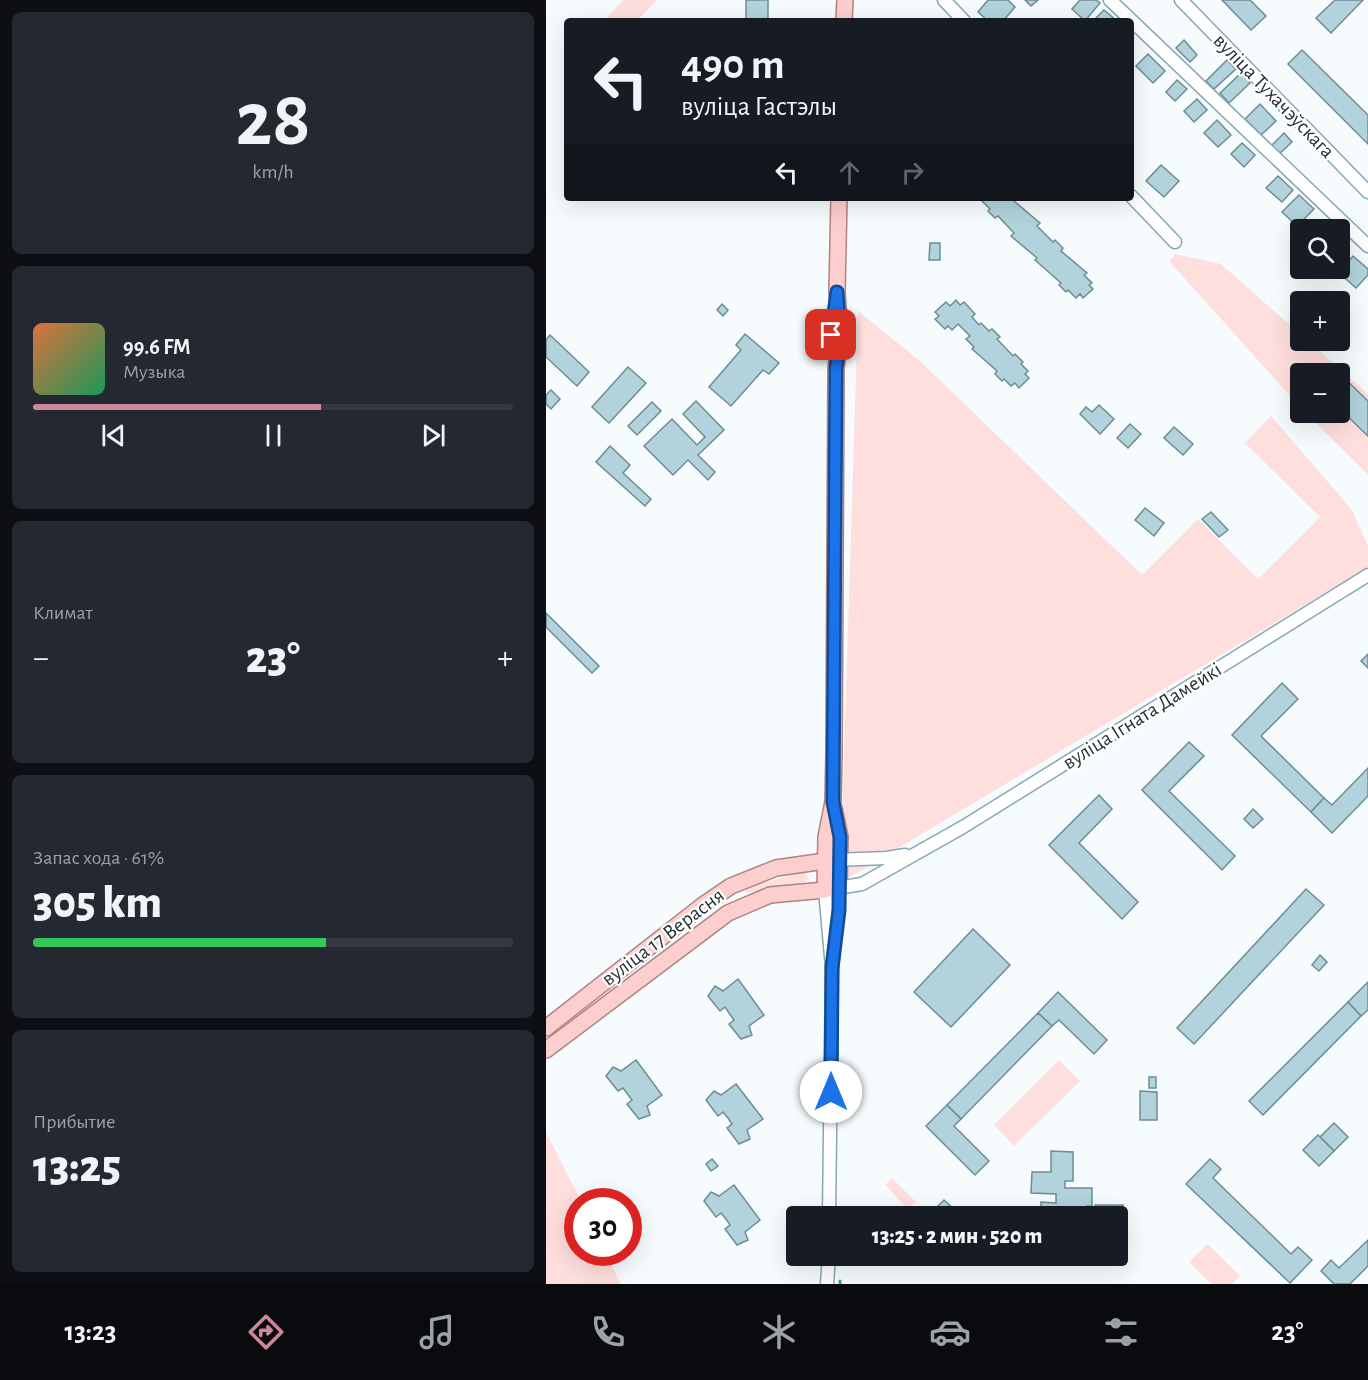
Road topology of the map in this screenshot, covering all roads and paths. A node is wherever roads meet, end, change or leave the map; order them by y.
1 (845, 0) edge
2 (944, 0) edge
3 (1110, 0) edge
4 (1181, 0) edge
5 (844, 18) edge
6 (961, 18) edge
7 (1129, 18) edge
8 (1134, 23) edge
9 (1368, 192) edge
10 (1134, 199) edge
11 (839, 201) edge
12 (1175, 243) dead end
13 (1368, 246) edge
14 (1368, 575) edge
15 (915, 853) junction
16 (832, 860) junction
17 (832, 889) junction
18 (546, 1028) edge
19 (546, 1050) edge
20 (829, 1206) edge
21 (828, 1266) edge
22 (827, 1284) edge

1 - 5 main road
2 - 6 street
3 - 7 street
4 - 9 street, вуліца Тухачэўскага
8 - 13 street
10 - 12 street
11 - 16 main road
14 - 15 street, вуліца Ігната Дамейкі
15 - 16 street, вуліца Ігната Дамейкі
15 - 17 street, вуліца Ігната Дамейкі
16 - 17 main road
16 - 18 main road, вуліца 17 Верасня
17 - 19 main road, вуліца 17 Верасня
17 - 20 street
21 - 22 street

